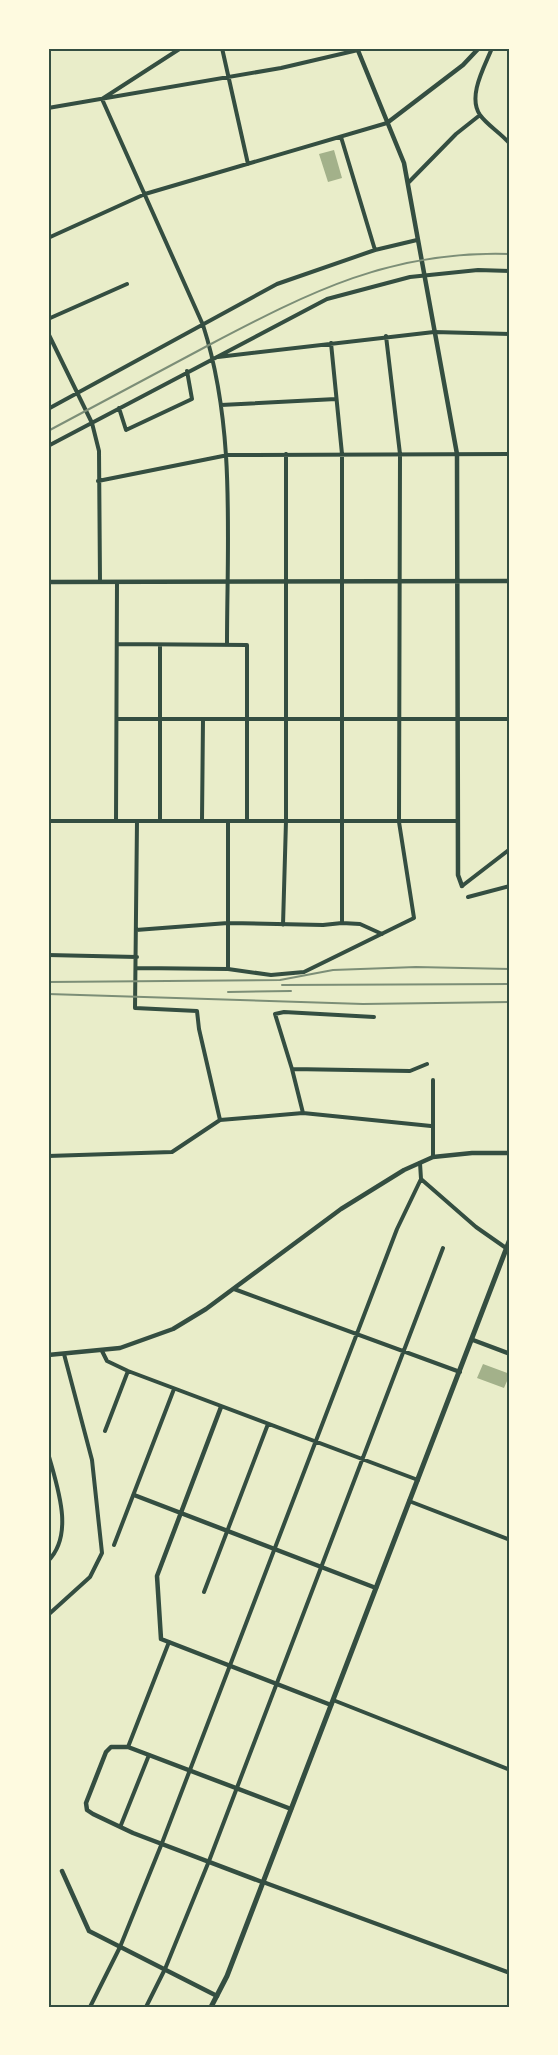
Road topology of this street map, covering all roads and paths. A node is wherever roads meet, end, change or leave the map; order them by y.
1 (181, 48) edge
2 (222, 48) edge
3 (479, 48) edge
4 (492, 48) edge
5 (357, 49) edge
6 (228, 77) junction
7 (102, 99) junction
8 (48, 108) edge
9 (480, 115) junction
10 (387, 123) junction
11 (341, 137) junction
12 (510, 144) edge
13 (248, 164) junction
14 (409, 182) junction
15 (145, 194) junction
16 (48, 238) edge
17 (417, 240) junction
18 (375, 250) junction
19 (510, 271) edge
20 (423, 276) junction
21 (127, 284) dead end
22 (48, 319) edge
23 (204, 328) junction
24 (434, 332) junction
25 (48, 333) edge
26 (510, 334) edge
27 (386, 336) junction
28 (331, 343) junction
29 (213, 356) junction
30 (187, 371) junction
31 (77, 395) junction
32 (336, 399) junction
33 (221, 405) junction
34 (119, 408) junction
35 (48, 409) edge
36 (91, 422) junction
37 (48, 446) edge
38 (286, 454) junction
39 (342, 454) junction
40 (400, 454) junction
41 (457, 454) junction
42 (510, 454) edge
43 (228, 455) junction
44 (98, 481) junction
45 (227, 581) junction
46 (286, 581) junction
47 (342, 581) junction
48 (400, 581) junction
49 (510, 581) edge
50 (48, 582) edge
51 (100, 582) junction
52 (117, 582) junction
53 (458, 582) junction
54 (117, 644) junction
55 (160, 645) junction
56 (227, 645) junction
57 (285, 718) junction
58 (458, 718) junction
59 (117, 719) junction
60 (160, 719) junction
61 (203, 719) junction
62 (247, 719) junction
63 (343, 719) junction
64 (400, 719) junction
65 (510, 719) edge
66 (48, 821) edge
67 (116, 821) junction
68 (137, 821) junction
69 (160, 821) junction
70 (202, 821) junction
71 (228, 821) junction
72 (247, 821) junction
73 (286, 821) junction
74 (342, 821) junction
75 (458, 821) junction
76 (399, 822) junction
77 (510, 849) edge
78 (462, 886) joint
79 (510, 886) edge
80 (468, 897) dead end
81 (228, 923) junction
82 (342, 923) junction
83 (283, 925) junction
84 (136, 930) junction
85 (382, 934) junction
86 (48, 955) edge
87 (137, 957) junction
88 (137, 968) junction
89 (228, 969) junction
90 (374, 1017) dead end
91 (427, 1064) dead end
92 (292, 1069) junction
93 (433, 1080) dead end
94 (303, 1113) junction
95 (220, 1120) junction
96 (431, 1126) junction
97 (510, 1153) edge
98 (48, 1156) edge
99 (433, 1157) junction
100 (420, 1163) junction
101 (421, 1179) junction
102 (510, 1239) edge
103 (443, 1248) dead end
104 (506, 1248) junction
105 (233, 1288) junction
106 (357, 1333) junction
107 (472, 1340) junction
108 (102, 1351) junction
109 (404, 1351) junction
110 (64, 1354) junction
111 (510, 1354) edge
112 (48, 1355) edge
113 (128, 1371) junction
114 (460, 1372) junction
115 (174, 1388) junction
116 (221, 1407) junction
117 (268, 1425) junction
118 (105, 1431) dead end
119 (315, 1442) junction
120 (48, 1453) edge
121 (362, 1460) junction
122 (418, 1480) junction
123 (134, 1495) junction
124 (409, 1501) junction
125 (181, 1513) junction
126 (228, 1531) junction
127 (510, 1540) edge
128 (114, 1545) dead end
129 (274, 1549) junction
130 (48, 1561) edge
131 (321, 1567) junction
132 (376, 1588) junction
133 (204, 1592) dead end
134 (48, 1615) edge
135 (169, 1642) junction
136 (230, 1666) junction
137 (276, 1685) junction
138 (332, 1702) junction
139 (128, 1747) junction
140 (149, 1755) junction
141 (510, 1770) edge
142 (190, 1771) junction
143 (236, 1788) junction
144 (291, 1809) junction
145 (121, 1826) junction
146 (162, 1843) junction
147 (208, 1861) junction
148 (62, 1871) dead end
149 (262, 1882) junction
150 (120, 1947) junction
151 (165, 1969) junction
152 (510, 1973) edge
153 (217, 1995) junction
154 (90, 2007) edge
155 (146, 2007) edge
156 (211, 2007) edge

1 - 7 street
2 - 6 street
3 - 10 street
4 - 9 street
5 - 6 street
5 - 10 street
6 - 7 street
6 - 13 street
7 - 8 street
7 - 15 street
9 - 12 street
9 - 14 street
10 - 11 street
10 - 14 street
11 - 13 street
11 - 18 street
13 - 15 street
14 - 17 street
15 - 16 street
15 - 23 street
17 - 18 street
17 - 20 street
18 - 23 street
19 - 20 street
20 - 24 street
20 - 29 street
21 - 22 street
23 - 29 street
23 - 31 street
24 - 26 street
24 - 27 street
24 - 41 street
25 - 31 street
27 - 28 street
27 - 40 street
28 - 29 street
28 - 32 street
29 - 30 street
29 - 33 street
30 - 34 street
30 - 34 street
31 - 35 street
31 - 36 street
32 - 33 street
32 - 39 street
33 - 43 street
34 - 36 street
36 - 37 street
36 - 44 street
38 - 39 street
38 - 43 street
38 - 46 street
39 - 40 street
39 - 47 street
40 - 41 street
40 - 48 street
41 - 42 street
41 - 53 street
43 - 44 street
43 - 45 street
44 - 51 street
45 - 46 street
45 - 52 street
45 - 56 street
46 - 47 street
46 - 57 street
47 - 48 street
47 - 63 street
48 - 53 street
48 - 64 street
49 - 53 street
50 - 51 street
51 - 52 street
52 - 54 street
53 - 58 street
54 - 55 street
54 - 59 street
55 - 56 street
55 - 60 street
56 - 62 street
57 - 62 street
57 - 63 street
57 - 73 street
58 - 64 street
58 - 65 street
58 - 75 street
59 - 60 street
59 - 67 street
60 - 61 street
60 - 69 street
61 - 62 street
61 - 70 street
62 - 72 street
63 - 64 street
63 - 74 street
64 - 76 street
66 - 67 street
67 - 68 street
68 - 69 street
68 - 84 street
69 - 70 street
70 - 71 street
71 - 72 street
71 - 81 street
72 - 73 street
73 - 74 street
73 - 83 street
74 - 76 street
74 - 82 street
75 - 76 street
75 - 78 street
76 - 85 street
77 - 78 street
79 - 80 street
81 - 83 street
81 - 84 street
81 - 89 street
82 - 83 street
82 - 85 street
84 - 87 street
85 - 89 street
86 - 87 street
87 - 88 street
88 - 89 street
88 - 95 street
90 - 92 street
91 - 92 street
92 - 94 street
93 - 96 street
94 - 95 street
94 - 96 street
95 - 98 street
96 - 99 street
97 - 99 street
99 - 100 street
100 - 101 street
100 - 105 street
101 - 104 street
101 - 106 street
102 - 104 main road
103 - 109 street
104 - 107 main road
105 - 106 street
105 - 108 street
106 - 109 street
106 - 119 street
107 - 111 street
107 - 114 main road
108 - 110 street
108 - 113 street
109 - 114 street
109 - 121 street
110 - 112 street
110 - 134 street
113 - 115 street
113 - 118 street
114 - 122 main road
115 - 116 street
115 - 123 street
116 - 117 street
116 - 125 street
117 - 119 street
117 - 126 street
119 - 121 street
119 - 129 street
120 - 130 street
121 - 122 street
121 - 131 street
122 - 124 main road
123 - 125 street
123 - 128 street
124 - 127 street
124 - 132 main road
125 - 126 street
125 - 135 street
126 - 129 street
126 - 133 street
129 - 131 street
129 - 136 street
131 - 132 street
131 - 137 street
132 - 138 main road
135 - 136 street
135 - 139 street
136 - 137 street
136 - 142 street
137 - 138 street
137 - 143 street
138 - 141 street
138 - 144 main road
139 - 140 street
139 - 145 street
140 - 142 street
140 - 145 street
142 - 143 street
142 - 146 street
143 - 144 street
143 - 147 street
144 - 149 main road
145 - 146 street
146 - 147 street
146 - 150 street
147 - 149 street
147 - 151 street
148 - 150 street
149 - 152 street
149 - 153 main road
150 - 151 street
150 - 154 street
151 - 153 street
151 - 155 street
153 - 156 main road

